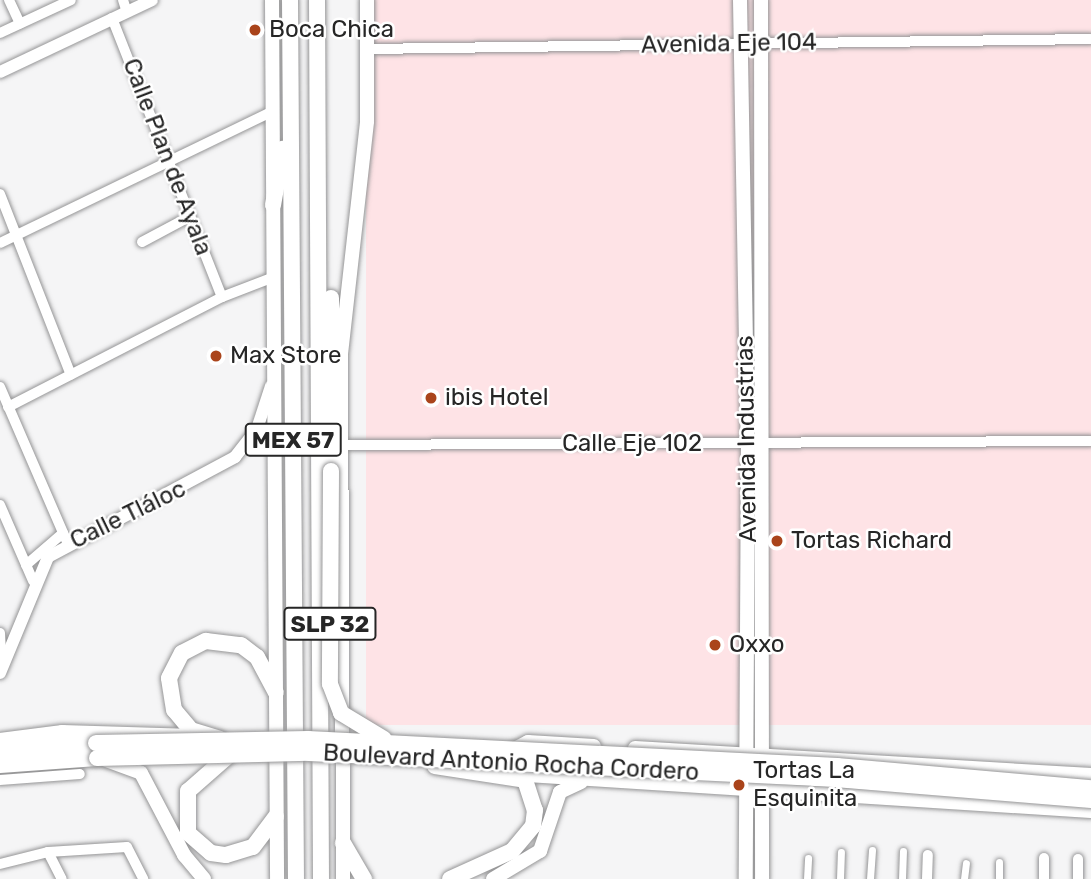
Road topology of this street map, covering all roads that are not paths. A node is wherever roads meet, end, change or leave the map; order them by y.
1 (9, 0) edge
2 (71, 0) edge
3 (152, 0) edge
4 (272, 0) edge
5 (290, 0) edge
6 (317, 0) edge
7 (329, 0) edge
8 (367, 0) edge
9 (740, 0) edge
10 (761, 0) edge
11 (125, 6) edge
12 (112, 18) junction
13 (20, 24) junction
14 (0, 33) edge
15 (1091, 39) edge
16 (741, 43) junction
17 (761, 43) junction
18 (317, 45) junction
19 (367, 49) junction
20 (0, 72) edge
21 (290, 109) junction
22 (272, 111) junction
23 (170, 161) junction
24 (0, 194) edge
25 (273, 205) junction
26 (191, 216) junction
27 (16, 235) junction
28 (320, 238) junction
29 (142, 242) dead end
30 (0, 243) edge
31 (274, 277) junction
32 (222, 297) junction
33 (331, 298) junction
34 (341, 355) junction
35 (274, 372) junction
36 (71, 375) junction
37 (0, 387) edge
38 (8, 407) junction
39 (1091, 441) edge
40 (748, 443) junction
41 (764, 443) junction
42 (341, 445) junction
43 (1, 512) edge
44 (66, 538) junction
45 (26, 565) junction
46 (33, 582) junction
47 (0, 633) edge
48 (0, 658) edge
49 (0, 673) edge
50 (276, 692) junction
51 (747, 714) junction
52 (763, 724) junction
53 (0, 740) edge
54 (396, 744) junction
55 (309, 746) junction
56 (229, 748) junction
57 (513, 750) junction
58 (97, 751) junction
59 (712, 751) junction
60 (0, 752) edge
61 (747, 752) junction
62 (763, 752) junction
63 (788, 753) junction
64 (813, 754) junction
65 (413, 758) junction
66 (0, 765) edge
67 (80, 774) dead end
68 (510, 774) junction
69 (1091, 775) edge
70 (602, 779) junction
71 (0, 780) edge
72 (713, 786) junction
73 (747, 787) junction
74 (762, 788) junction
75 (787, 788) junction
76 (1091, 788) edge
77 (812, 789) junction
78 (1091, 800) edge
79 (763, 811) junction
80 (1091, 811) edge
81 (276, 817) junction
82 (747, 818) junction
83 (342, 843) junction
84 (872, 850) dead end
85 (903, 851) dead end
86 (48, 852) junction
87 (841, 852) dead end
88 (929, 855) dead end
89 (808, 858) dead end
90 (1044, 858) dead end
91 (1078, 859) dead end
92 (999, 862) dead end
93 (966, 863) dead end
94 (0, 864) edge
95 (62, 879) edge
96 (143, 879) edge
97 (204, 879) edge
98 (277, 879) edge
99 (296, 879) edge
100 (321, 879) edge
101 (343, 879) edge
102 (364, 879) edge
103 (450, 879) edge
104 (493, 879) edge
105 (746, 879) edge
106 (762, 879) edge
107 (807, 879) edge
108 (840, 879) edge
109 (870, 879) edge
110 (902, 879) edge
111 (927, 879) edge
112 (964, 879) edge
113 (999, 879) edge
114 (1044, 879) edge
115 (1078, 879) edge

1 - 13 street
2 - 13 street
3 - 11 street
4 - 22 main road
5 - 21 highway, MEX 57
6 - 18 highway, MEX 57
7 - 18 highway
8 - 19 main road
9 - 16 main road, Avenida Industrias
10 - 17 main road, Avenida Industrias
11 - 12 street
12 - 20 street
12 - 23 street, Calle Plan de Ayala
13 - 14 street
15 - 17 street, Avenida Eje 104
16 - 17 street, Avenida Eje 104
16 - 19 street, Avenida Eje 104
16 - 40 main road, Avenida Industrias
17 - 41 main road, Avenida Industrias
18 - 28 highway, MEX 57
19 - 34 main road
21 - 25 highway
21 - 99 highway, MEX 57
22 - 23 street
22 - 25 main road
23 - 26 street, Calle Plan de Ayala
23 - 27 street
24 - 27 street
25 - 31 main road
26 - 29 street
26 - 32 street, Calle Plan de Ayala
27 - 30 street
27 - 36 street
28 - 33 highway
28 - 100 highway, MEX 57
31 - 32 street
31 - 35 main road
32 - 36 street
33 - 34 highway
33 - 54 highway, SLP 32, bridge
34 - 42 main road
35 - 44 street, Calle Tláloc
35 - 50 main road
36 - 38 street
37 - 38 street
38 - 44 street
39 - 41 street, Calle Eje 102
40 - 41 street, Calle Eje 102
40 - 42 street, Calle Eje 102
40 - 51 main road, Avenida Industrias
41 - 52 main road, Avenida Industrias
42 - 83 main road
43 - 45 street
44 - 45 street
44 - 46 street, Calle Tláloc
45 - 46 street
46 - 49 street, Calle Tláloc
47 - 48 street
50 - 56 highway, bridge
50 - 81 main road
51 - 59 main road
51 - 61 main road, Avenida Industrias
52 - 62 main road, Avenida Industrias
52 - 63 main road
53 - 56 main road
54 - 55 highway, Boulevard Antonio Rocha Cordero / SLP 32, bridge
54 - 57 highway, Boulevard Antonio Rocha Cordero / SLP 32, bridge
55 - 56 highway, SLP 32, bridge
55 - 65 highway, Boulevard Antonio Rocha Cordero / SLP 32, bridge
56 - 58 highway, SLP 32, bridge
56 - 81 highway
57 - 59 main road, Boulevard Antonio Rocha Cordero / SLP 32
57 - 76 highway, Boulevard Antonio Rocha Cordero / SLP 32, bridge
58 - 60 highway, SLP 32
58 - 66 highway, SLP 32
58 - 97 main road
59 - 61 main road, Boulevard Antonio Rocha Cordero / SLP 32
59 - 72 main road
61 - 62 main road, Boulevard Antonio Rocha Cordero / SLP 32
61 - 73 main road, Avenida Industrias
62 - 63 main road, Boulevard Antonio Rocha Cordero / SLP 32
62 - 74 main road, Avenida Industrias
63 - 64 main road, Boulevard Antonio Rocha Cordero / SLP 32
64 - 69 main road, Boulevard Antonio Rocha Cordero / SLP 32
64 - 77 main road
65 - 68 highway, bridge
65 - 78 highway, Boulevard Antonio Rocha Cordero / SLP 32, bridge
67 - 71 street
68 - 70 main road, Boulevard Antonio Rocha Cordero
68 - 103 highway
70 - 72 main road, Boulevard Antonio Rocha Cordero
70 - 104 main road
72 - 73 main road, Boulevard Antonio Rocha Cordero
72 - 82 main road
73 - 74 main road, Boulevard Antonio Rocha Cordero
73 - 82 main road, Avenida Industrias
74 - 75 main road, Boulevard Antonio Rocha Cordero
74 - 79 main road, Avenida Industrias
75 - 77 main road, Boulevard Antonio Rocha Cordero
75 - 79 main road
77 - 80 main road, Boulevard Antonio Rocha Cordero
79 - 106 main road, Avenida Industrias
81 - 98 main road
82 - 105 main road, Avenida Industrias
83 - 101 main road
83 - 102 highway
84 - 109 street
85 - 110 street
86 - 94 street
86 - 95 street
86 - 96 street
87 - 108 street
88 - 111 street
89 - 107 street
90 - 114 street
91 - 115 street
92 - 113 street
93 - 112 street

